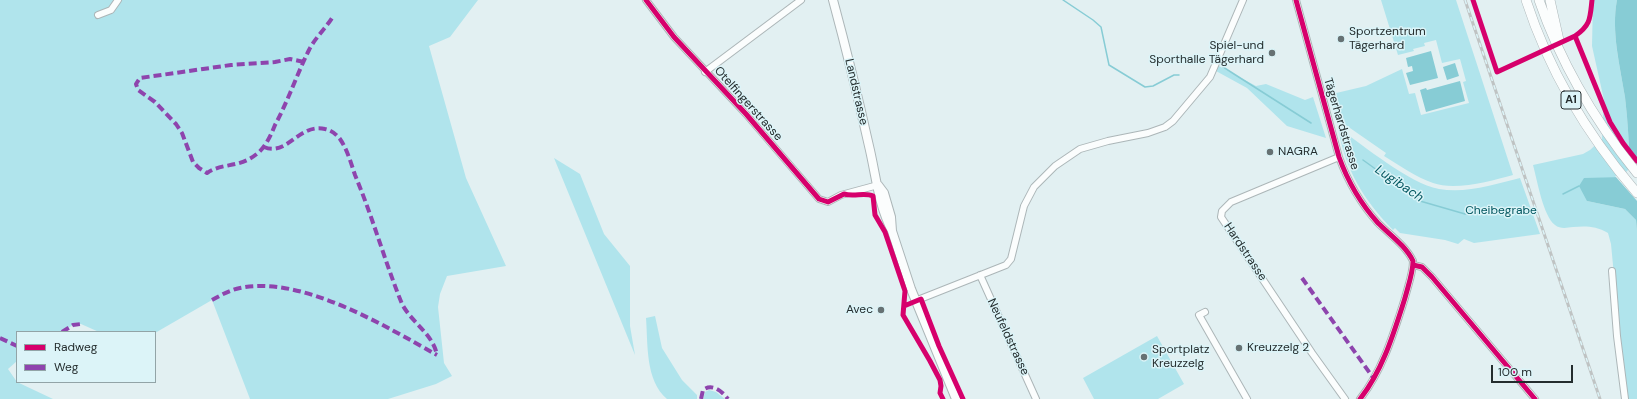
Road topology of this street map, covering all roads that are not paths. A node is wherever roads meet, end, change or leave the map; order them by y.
1 (118, 0) edge
2 (646, 0) edge
3 (802, 0) edge
4 (833, 0) edge
5 (1243, 0) edge
6 (1296, 0) edge
7 (1526, 0) edge
8 (1539, 0) edge
9 (1550, 0) edge
10 (98, 15) dead end
11 (1562, 57) junction
12 (705, 72) junction
13 (1339, 157) junction
14 (1637, 173) edge
15 (878, 185) junction
16 (1637, 193) edge
17 (1413, 265) junction
18 (1612, 271) dead end
19 (980, 275) junction
20 (916, 301) junction
21 (1205, 312) dead end
22 (956, 399) edge
23 (1036, 399) edge
24 (1247, 399) edge
25 (1345, 399) edge
26 (1360, 399) edge
27 (1535, 399) edge
28 (1625, 399) edge

1 - 10 street
2 - 12 street, Otelfingerstrasse
3 - 12 street
4 - 15 main road, Landstrasse
5 - 19 street
6 - 13 street, Tägerhardstrasse
7 - 16 highway, A1
8 - 11 highway, A1
9 - 11 highway
11 - 14 highway, A1
12 - 15 street, Otelfingerstrasse
13 - 17 street, Tägerhardstrasse
13 - 25 street, Hardstrasse
15 - 20 main road, Landstrasse
17 - 26 street
17 - 27 street, Tägerhardstrasse
18 - 28 street
19 - 20 street
19 - 23 street, Neufeldstrasse
20 - 22 main road, Landstrasse
21 - 24 street

